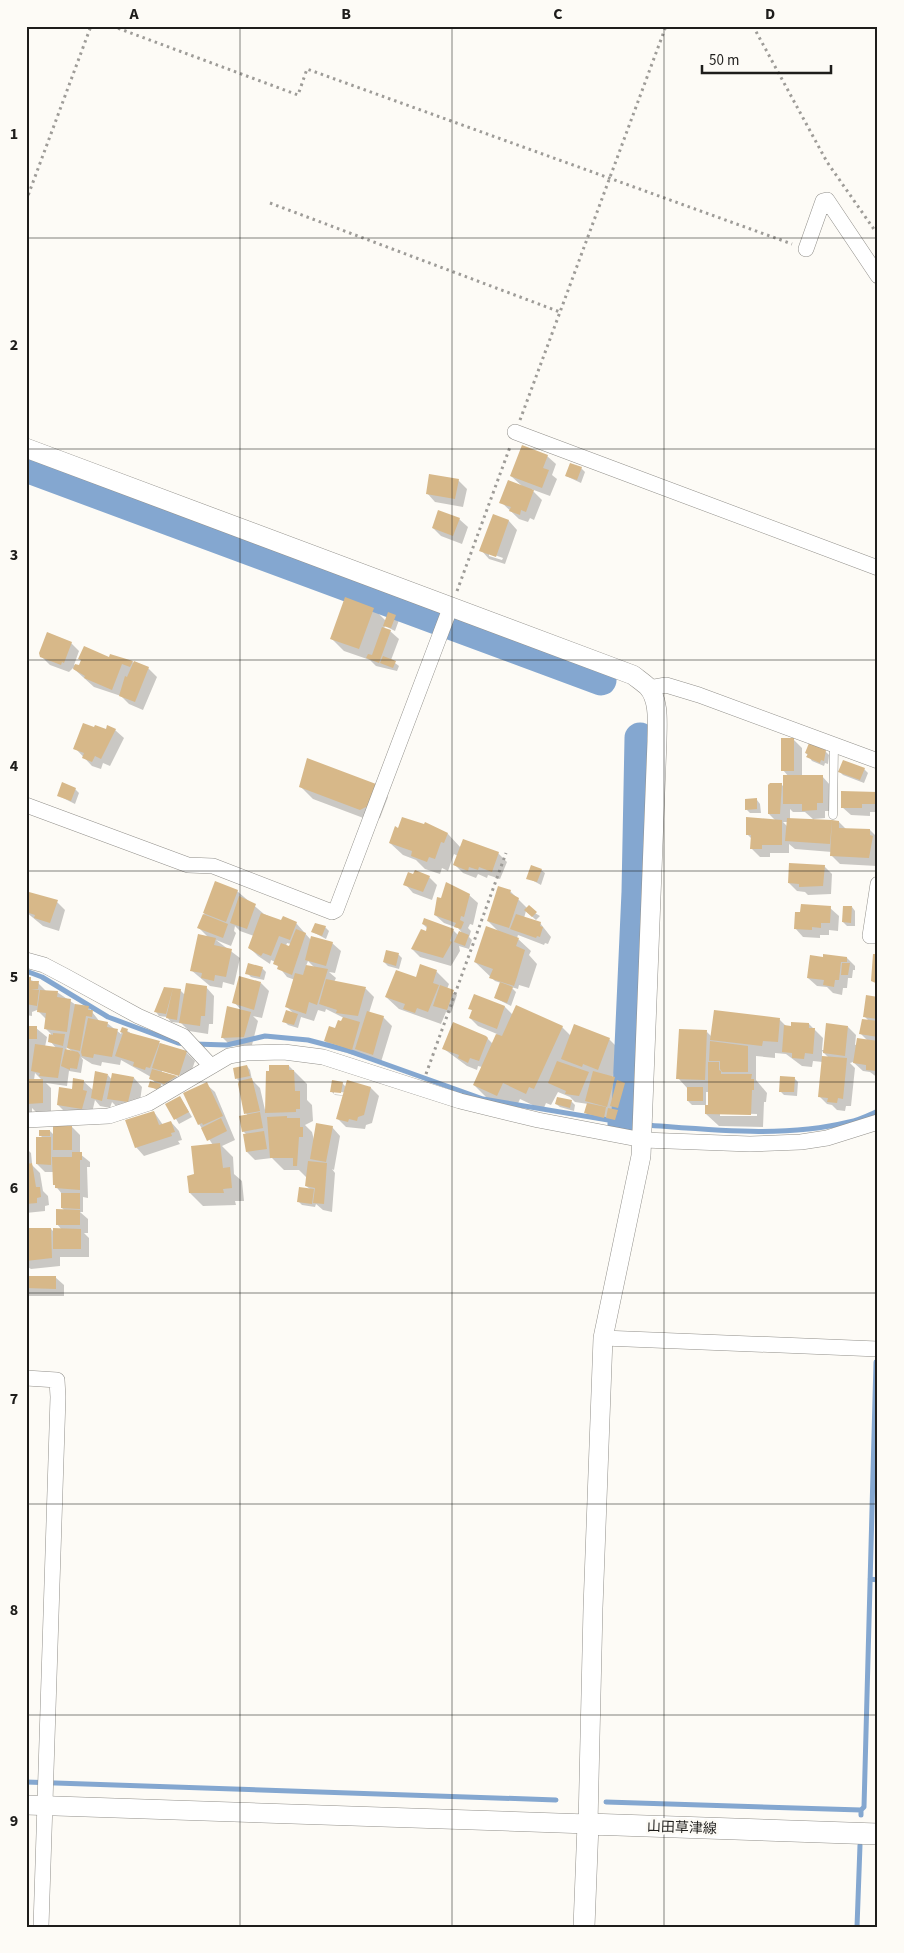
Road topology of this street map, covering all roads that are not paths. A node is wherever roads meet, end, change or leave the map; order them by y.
1 (806, 249) road end
2 (878, 276) edge
3 (515, 432) road end
4 (26, 448) edge
5 (878, 568) edge
6 (451, 606) junction
7 (649, 688) junction
8 (834, 746) junction
9 (878, 761) edge
10 (26, 804) edge
11 (833, 815) dead end
12 (878, 884) edge
13 (878, 936) edge
14 (26, 960) edge
15 (211, 1066) junction
16 (26, 1120) edge
17 (878, 1122) edge
18 (643, 1140) junction
19 (603, 1338) junction
20 (878, 1349) edge
21 (26, 1378) edge
22 (35, 1805) edge
23 (588, 1824) junction
24 (878, 1834) edge
25 (40, 1927) edge
26 (584, 1927) edge

1 - 2 street
3 - 5 street
4 - 6 street
6 - 7 street
6 - 10 street
7 - 8 street
7 - 18 street
8 - 9 street
8 - 11 lane
12 - 13 street
14 - 15 street
15 - 16 street
15 - 18 street
17 - 18 street
18 - 19 street
19 - 20 street
19 - 23 street
21 - 22 street
22 - 23 street
22 - 25 street
23 - 24 main road, 山田草津線
23 - 26 main road

